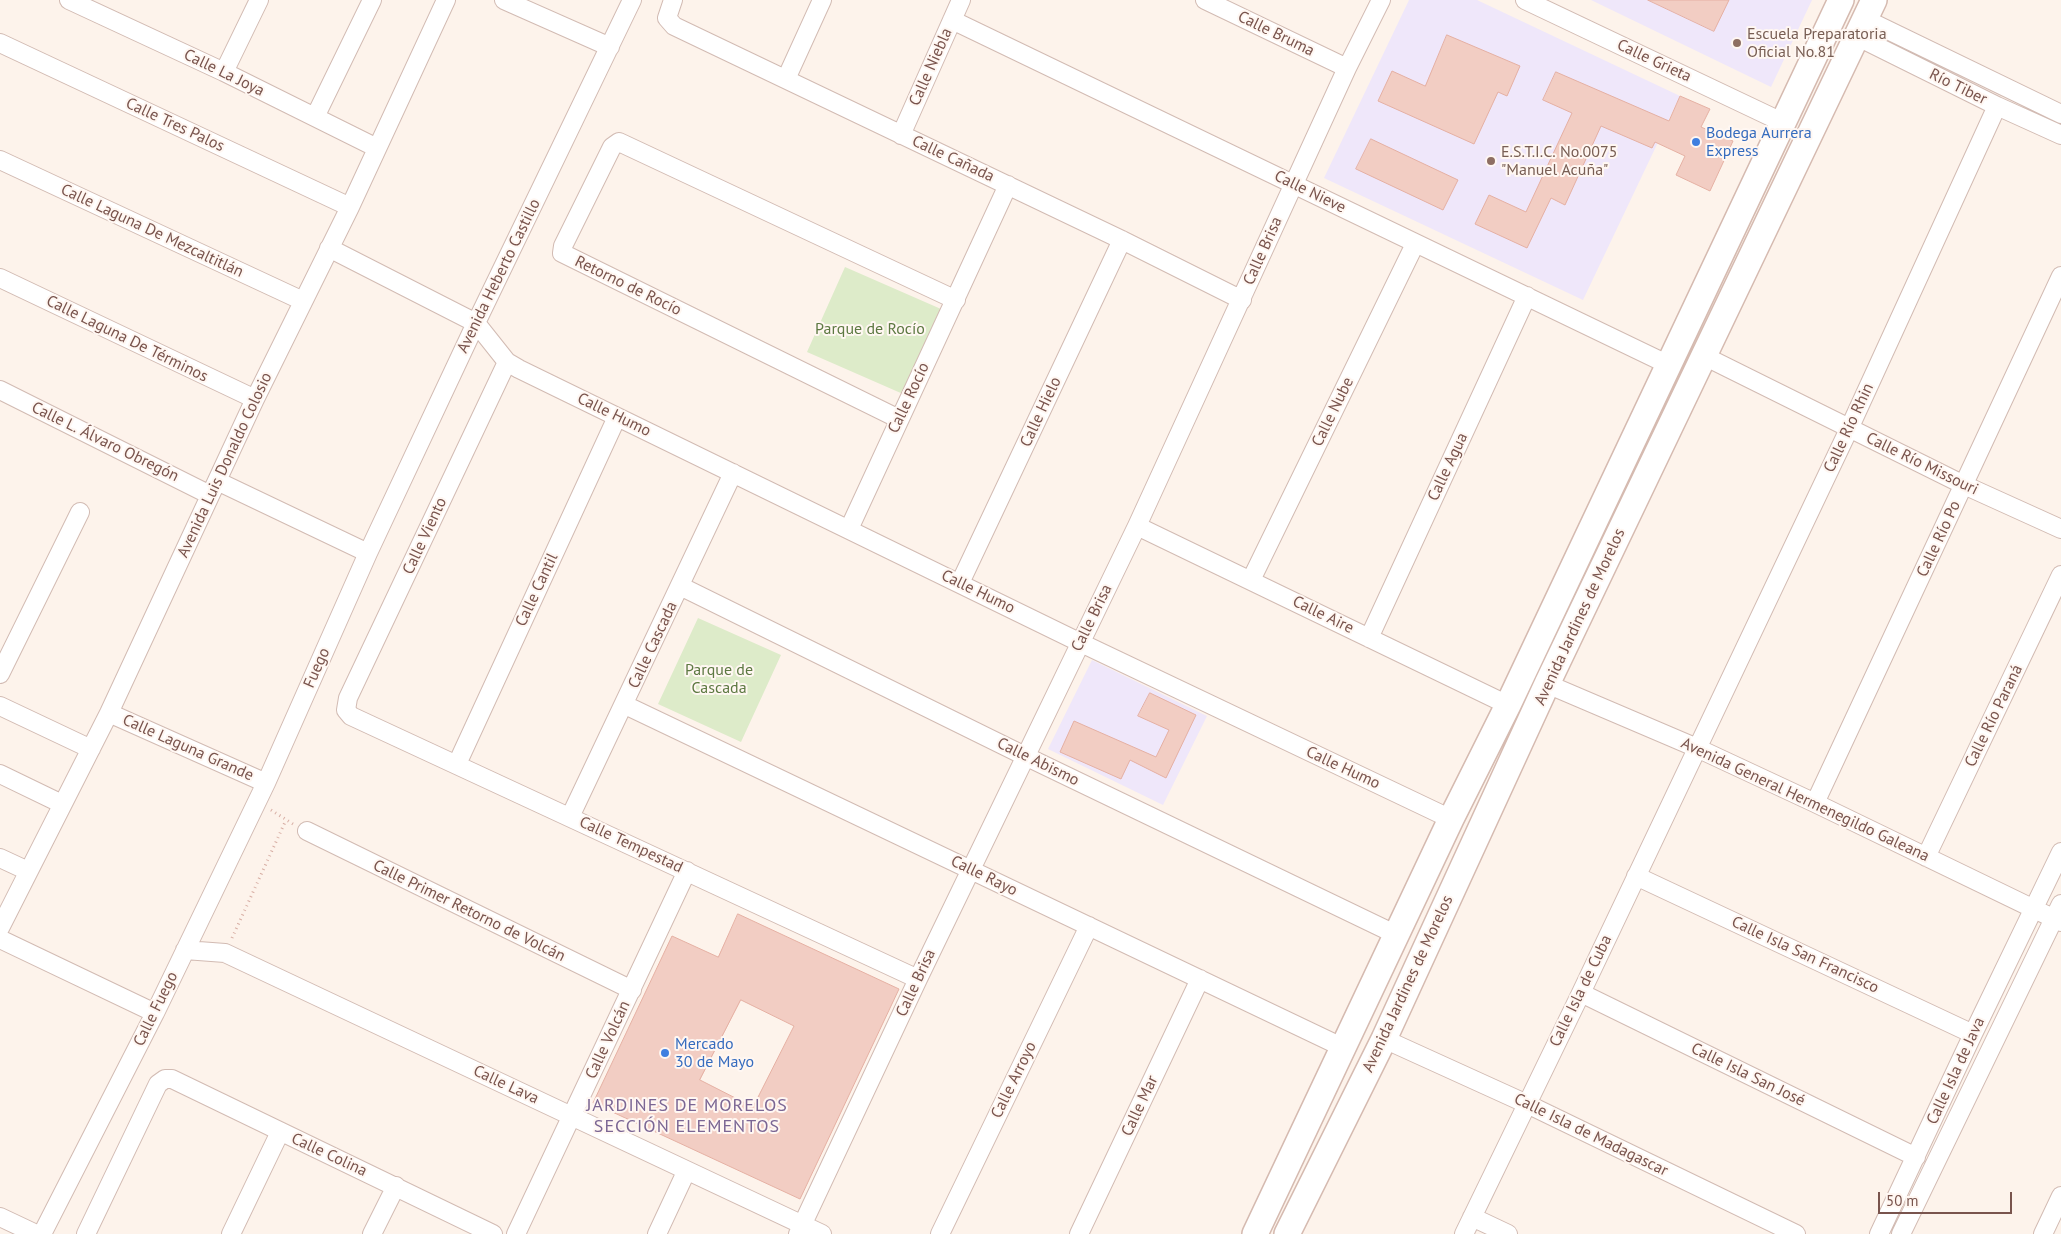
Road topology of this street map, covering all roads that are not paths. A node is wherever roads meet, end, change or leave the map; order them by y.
1 (69, 0) edge
2 (259, 0) edge
3 (372, 0) edge
4 (446, 0) edge
5 (504, 0) edge
6 (632, 0) edge
7 (673, 0) edge
8 (822, 0) edge
9 (961, 0) edge
10 (1205, 0) edge
11 (1381, 0) edge
12 (1525, 0) edge
13 (1841, 0) edge
14 (1865, 18) edge
15 (952, 20) junction
16 (0, 43) edge
17 (610, 46) junction
18 (1347, 68) junction
19 (224, 72) junction
20 (786, 78) junction
21 (1997, 106) junction
22 (2060, 114) edge
23 (315, 117) junction
24 (1784, 123) junction
25 (2056, 133) edge
26 (901, 134) junction
27 (377, 148) junction
28 (0, 160) edge
29 (1294, 184) junction
30 (1008, 185) junction
31 (350, 207) junction
32 (1729, 236) junction
33 (1122, 240) junction
34 (1415, 244) junction
35 (1757, 247) junction
36 (329, 248) junction
37 (2061, 276) edge
38 (0, 278) edge
39 (1527, 296) junction
40 (956, 300) junction
41 (1242, 300) junction
42 (303, 302) junction
43 (476, 323) junction
44 (1704, 356) junction
45 (507, 362) junction
46 (1669, 364) junction
47 (0, 390) edge
48 (255, 399) junction
49 (617, 417) junction
50 (899, 419) junction
51 (1849, 428) junction
52 (733, 473) junction
53 (1964, 485) junction
54 (214, 488) junction
55 (80, 512) dead end
56 (1137, 526) junction
57 (849, 528) junction
58 (2061, 529) edge
59 (368, 553) junction
60 (2061, 575) edge
61 (1252, 580) junction
62 (960, 583) junction
63 (680, 586) junction
64 (1369, 638) junction
65 (1080, 643) junction
66 (0, 674) edge
67 (1547, 684) junction
68 (625, 705) junction
69 (1508, 705) junction
70 (0, 706) edge
71 (346, 710) joint
72 (109, 713) junction
73 (1697, 748) junction
74 (91, 749) junction
75 (1025, 756) junction
76 (457, 764) junction
77 (1478, 764) junction
78 (0, 774) edge
79 (1504, 777) junction
80 (266, 783) junction
81 (1815, 803) junction
82 (62, 804) junction
83 (570, 816) junction
84 (1451, 819) junction
85 (307, 831) road end
86 (2061, 852) edge
87 (1926, 857) junction
88 (0, 858) edge
89 (971, 869) junction
90 (28, 871) junction
91 (687, 872) junction
92 (1636, 876) junction
93 (2034, 909) junction
94 (2059, 915) edge
95 (2, 916) edge
96 (1088, 926) junction
97 (1397, 935) junction
98 (0, 939) edge
99 (185, 950) junction
100 (918, 979) junction
101 (1200, 979) junction
102 (1375, 982) junction
103 (632, 990) junction
104 (1581, 993) junction
105 (1403, 996) junction
106 (154, 1013) junction
107 (1973, 1034) junction
108 (1384, 1039) junction
109 (1344, 1048) junction
110 (1527, 1104) junction
111 (572, 1116) junction
112 (280, 1132) junction
113 (1916, 1157) junction
114 (686, 1172) junction
115 (396, 1186) junction
116 (2061, 1196) edge
117 (1892, 1208) junction
118 (1910, 1216) junction
119 (0, 1217) edge
120 (1472, 1217) junction
121 (800, 1229) edge
122 (36, 1234) edge
123 (42, 1234) edge
124 (86, 1234) edge
125 (231, 1234) edge
126 (372, 1234) edge
127 (493, 1234) edge
128 (516, 1234) edge
129 (657, 1234) edge
130 (822, 1234) edge
131 (940, 1234) edge
132 (1079, 1234) edge
133 (1255, 1234) edge
134 (1287, 1234) edge
135 (1464, 1234) edge
136 (1508, 1234) edge
137 (1796, 1234) edge
138 (1879, 1234) edge
139 (1901, 1234) edge
140 (2043, 1234) edge

1 - 19 street, Calle La Joya
2 - 19 street
3 - 23 street
4 - 27 street, Avenida Luis Donaldo Colosio
5 - 17 street
6 - 17 street, Avenida Heberto Castillo
7 - 20 street, Calle Cañada
8 - 20 street
9 - 15 street, Calle Niebla
10 - 18 street, Calle Bruma
11 - 18 street, Calle Brisa
12 - 24 street, Calle Grieta
13 - 24 main road, Avenida Jardines de Morelos
14 - 21 street, Río Tiber
14 - 22 street, Río Tiber
14 - 35 main road, Avenida Jardines de Morelos
15 - 26 street, Calle Niebla
15 - 29 street, Calle Nieve
16 - 31 street, Calle Tres Palos
17 - 43 street, Avenida Heberto Castillo
18 - 29 street, Calle Brisa
19 - 23 street, Calle La Joya
20 - 26 street, Calle Cañada
21 - 25 street, Río Tiber
21 - 51 street, Calle Río Rhin
22 - 25 street
23 - 27 street, Calle La Joya
24 - 32 main road, Avenida Jardines de Morelos
26 - 30 street, Calle Cañada
27 - 31 street, Avenida Luis Donaldo Colosio
28 - 42 street, Calle Laguna De Mezcaltitlán
29 - 34 street, Calle Nieve
29 - 41 street, Calle Brisa
30 - 33 street, Calle Cañada
30 - 40 street, Calle Rocío
31 - 36 street, Avenida Luis Donaldo Colosio
32 - 35 main road
32 - 46 main road, Avenida Jardines de Morelos
33 - 41 street, Calle Cañada
33 - 62 street, Calle Hielo
34 - 39 street, Calle Nieve
34 - 61 street, Calle Nube
35 - 44 main road, Avenida Jardines de Morelos
36 - 42 street, Avenida Luis Donaldo Colosio
36 - 43 street
37 - 53 street, Calle Río Po
38 - 48 street, Calle Laguna De Términos
39 - 46 street, Calle Nieve
39 - 64 street, Calle Agua
40 - 50 street, Calle Rocío
40 - 50 street, Retorno de Rocío
41 - 56 street, Calle Brisa
42 - 48 street, Avenida Luis Donaldo Colosio
43 - 45 street
43 - 59 street, Avenida Heberto Castillo
44 - 51 street, Calle Río Missouri
44 - 67 main road, Avenida Jardines de Morelos
45 - 49 street, Calle Humo
45 - 71 street, Calle Viento
46 - 69 main road, Avenida Jardines de Morelos
47 - 54 street, Calle L. Álvaro Obregón
48 - 54 street, Avenida Luis Donaldo Colosio
49 - 52 street, Calle Humo
49 - 76 street, Calle Cantil
50 - 57 street, Calle Rocío
51 - 53 street, Calle Río Missouri
51 - 73 street, Calle Río Rhin
52 - 57 street, Calle Humo
52 - 63 street, Calle Cascada
53 - 58 street, Calle Río Missouri
53 - 81 street, Calle Río Po
54 - 59 street, Calle L. Álvaro Obregón
54 - 72 street, Avenida Luis Donaldo Colosio
55 - 66 street
56 - 61 street, Calle Aire
56 - 65 street, Calle Brisa
57 - 62 street, Calle Humo
59 - 80 street, Fuego
60 - 87 street, Calle Río Paraná
61 - 64 street, Calle Aire
62 - 65 street, Calle Humo
63 - 68 street, Calle Cascada
63 - 75 street, Calle Abismo
64 - 69 street, Calle Aire
65 - 75 street, Calle Brisa
65 - 84 street, Calle Humo
67 - 73 street, Avenida General Hermenegildo Galeana
67 - 79 main road, Avenida Jardines de Morelos
68 - 83 street, Calle Cascada
68 - 89 street, Calle Rayo
69 - 77 main road, Avenida Jardines de Morelos
70 - 74 street
71 - 76 street, Calle Tempestad
72 - 74 street, Avenida Luis Donaldo Colosio
72 - 80 street, Calle Laguna Grande
73 - 81 street, Avenida General Hermenegildo Galeana
73 - 92 street, Calle Isla de Cuba
74 - 82 street, Avenida Luis Donaldo Colosio
75 - 89 street, Calle Brisa
75 - 97 street, Calle Abismo
76 - 83 street, Calle Tempestad
77 - 79 main road
77 - 84 main road, Avenida Jardines de Morelos
78 - 82 street
79 - 105 main road, Avenida Jardines de Morelos
80 - 99 street, Calle Fuego
81 - 87 street, Avenida General Hermenegildo Galeana
82 - 90 street, Avenida Luis Donaldo Colosio
83 - 91 street, Calle Tempestad
84 - 97 main road, Avenida Jardines de Morelos
85 - 103 street, Calle Primer Retorno de Volcán
86 - 93 street, Calle Isla de Java
87 - 93 street, Avenida General Hermenegildo Galeana
88 - 90 street
89 - 96 street, Calle Rayo
89 - 100 street, Calle Brisa
90 - 95 street, Avenida Luis Donaldo Colosio
91 - 100 street, Calle Tempestad
91 - 103 street, Calle Volcán
92 - 104 street, Calle Isla de Cuba
92 - 107 street, Calle Isla San Francisco
93 - 94 street, Avenida General Hermenegildo Galeana
93 - 107 street, Calle Isla de Java
94 - 118 street, Calle Isla de Java
96 - 101 street, Calle Rayo
96 - 131 street, Calle Arroyo
97 - 102 main road, Avenida Jardines de Morelos
98 - 106 street
99 - 106 street, Calle Fuego
99 - 111 street, Calle Lava
100 - 121 street, Calle Brisa
101 - 109 street, Calle Rayo
101 - 132 street, Calle Mar
102 - 105 main road
102 - 109 main road, Avenida Jardines de Morelos
103 - 111 street, Calle Volcán
104 - 110 street, Calle Isla de Cuba
104 - 113 street, Calle Isla San José
105 - 108 main road, Avenida Jardines de Morelos
106 - 123 street, Calle Fuego
107 - 113 street, Calle Isla de Java
108 - 110 street, Calle Isla de Madagascar
108 - 134 main road, Avenida Jardines de Morelos
109 - 133 main road, Avenida Jardines de Morelos
110 - 120 street, Calle Isla de Cuba
110 - 137 street, Calle Isla de Madagascar
111 - 114 street, Calle Lava
111 - 128 street, Calle Volcán
112 - 115 street, Calle Colina
112 - 124 street, Calle Colina
112 - 125 street
113 - 117 street, Calle Isla de Java
114 - 121 street, Calle Lava
114 - 129 street
115 - 126 street
115 - 127 street, Calle Colina
116 - 140 street
117 - 118 street
117 - 138 street, Calle Isla de Java
118 - 139 street, Calle Isla de Java
119 - 122 street
120 - 135 street, Calle Isla de Cuba
120 - 136 street
121 - 130 street, Calle Lava

